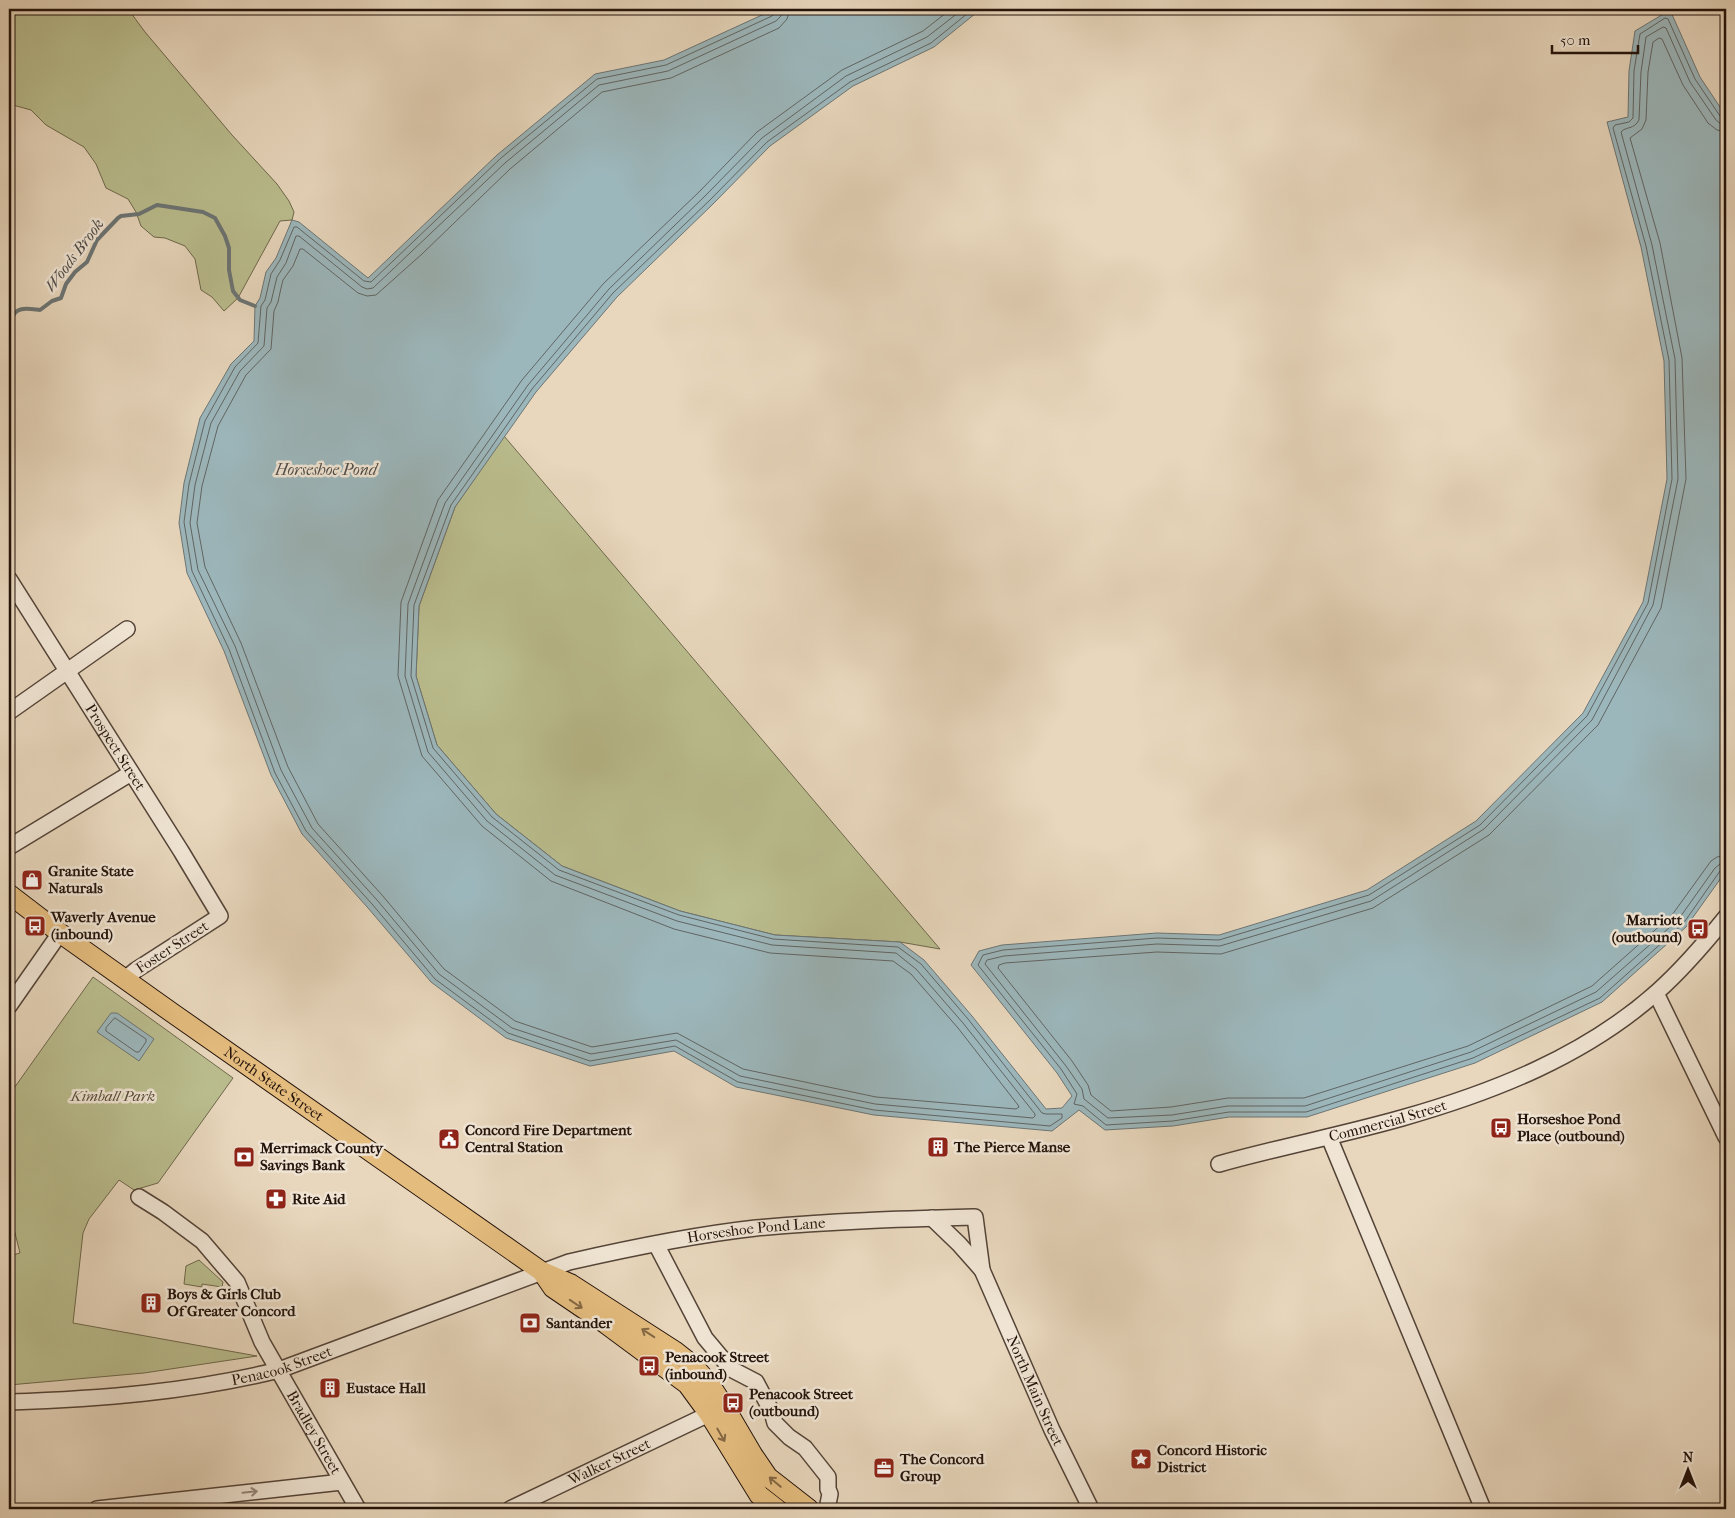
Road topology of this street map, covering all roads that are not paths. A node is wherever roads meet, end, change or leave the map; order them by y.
1 (10, 584) edge
2 (126, 629) dead end
3 (67, 672) junction
4 (9, 712) edge
5 (131, 773) junction
6 (9, 847) edge
7 (9, 894) edge
8 (220, 916) joint
9 (1726, 917) edge
10 (60, 933) junction
11 (125, 979) junction
12 (1656, 993) junction
13 (9, 1006) edge
14 (1329, 1137) junction
15 (1726, 1137) edge
16 (1219, 1164) dead end
17 (139, 1197) dead end
18 (975, 1217) joint
19 (932, 1218) junction
20 (656, 1244) junction
21 (982, 1270) junction
22 (541, 1271) junction
23 (279, 1370) junction
24 (9, 1402) edge
25 (708, 1414) junction
26 (342, 1482) junction
27 (828, 1489) junction
28 (97, 1509) edge
29 (358, 1509) edge
30 (510, 1509) edge
31 (776, 1509) edge
32 (810, 1509) edge
33 (827, 1509) edge
34 (1091, 1509) edge
35 (1483, 1509) edge

1 - 3 street, Prospect Street
2 - 3 street
3 - 4 street
3 - 5 street, Prospect Street
5 - 6 street
5 - 8 street, Prospect Street
7 - 10 main road, North State Street
8 - 11 street, Foster Street
9 - 12 street, Commercial Street
10 - 11 main road, North State Street
10 - 13 street
11 - 22 main road, North State Street
12 - 14 street, Commercial Street
12 - 15 street
14 - 16 street
14 - 35 street, Commercial Street
17 - 23 street, Bradley Street
18 - 19 street, Horseshoe Pond Lane
18 - 21 street, North Main Street
19 - 20 street, Horseshoe Pond Lane
19 - 21 street, North Main Street
20 - 22 street, Horseshoe Pond Lane
20 - 27 street
21 - 34 street, North Main Street
22 - 23 street, Penacook Street
22 -> 25 main road, North State Street
32 -> 22 main road, North State Street
23 - 24 street, Penacook Street
23 - 26 street, Bradley Street
25 - 30 street, Walker Street
25 -> 31 main road, North State Street
28 -> 26 street
26 - 29 street, Bradley Street
27 - 32 street
27 - 33 street

